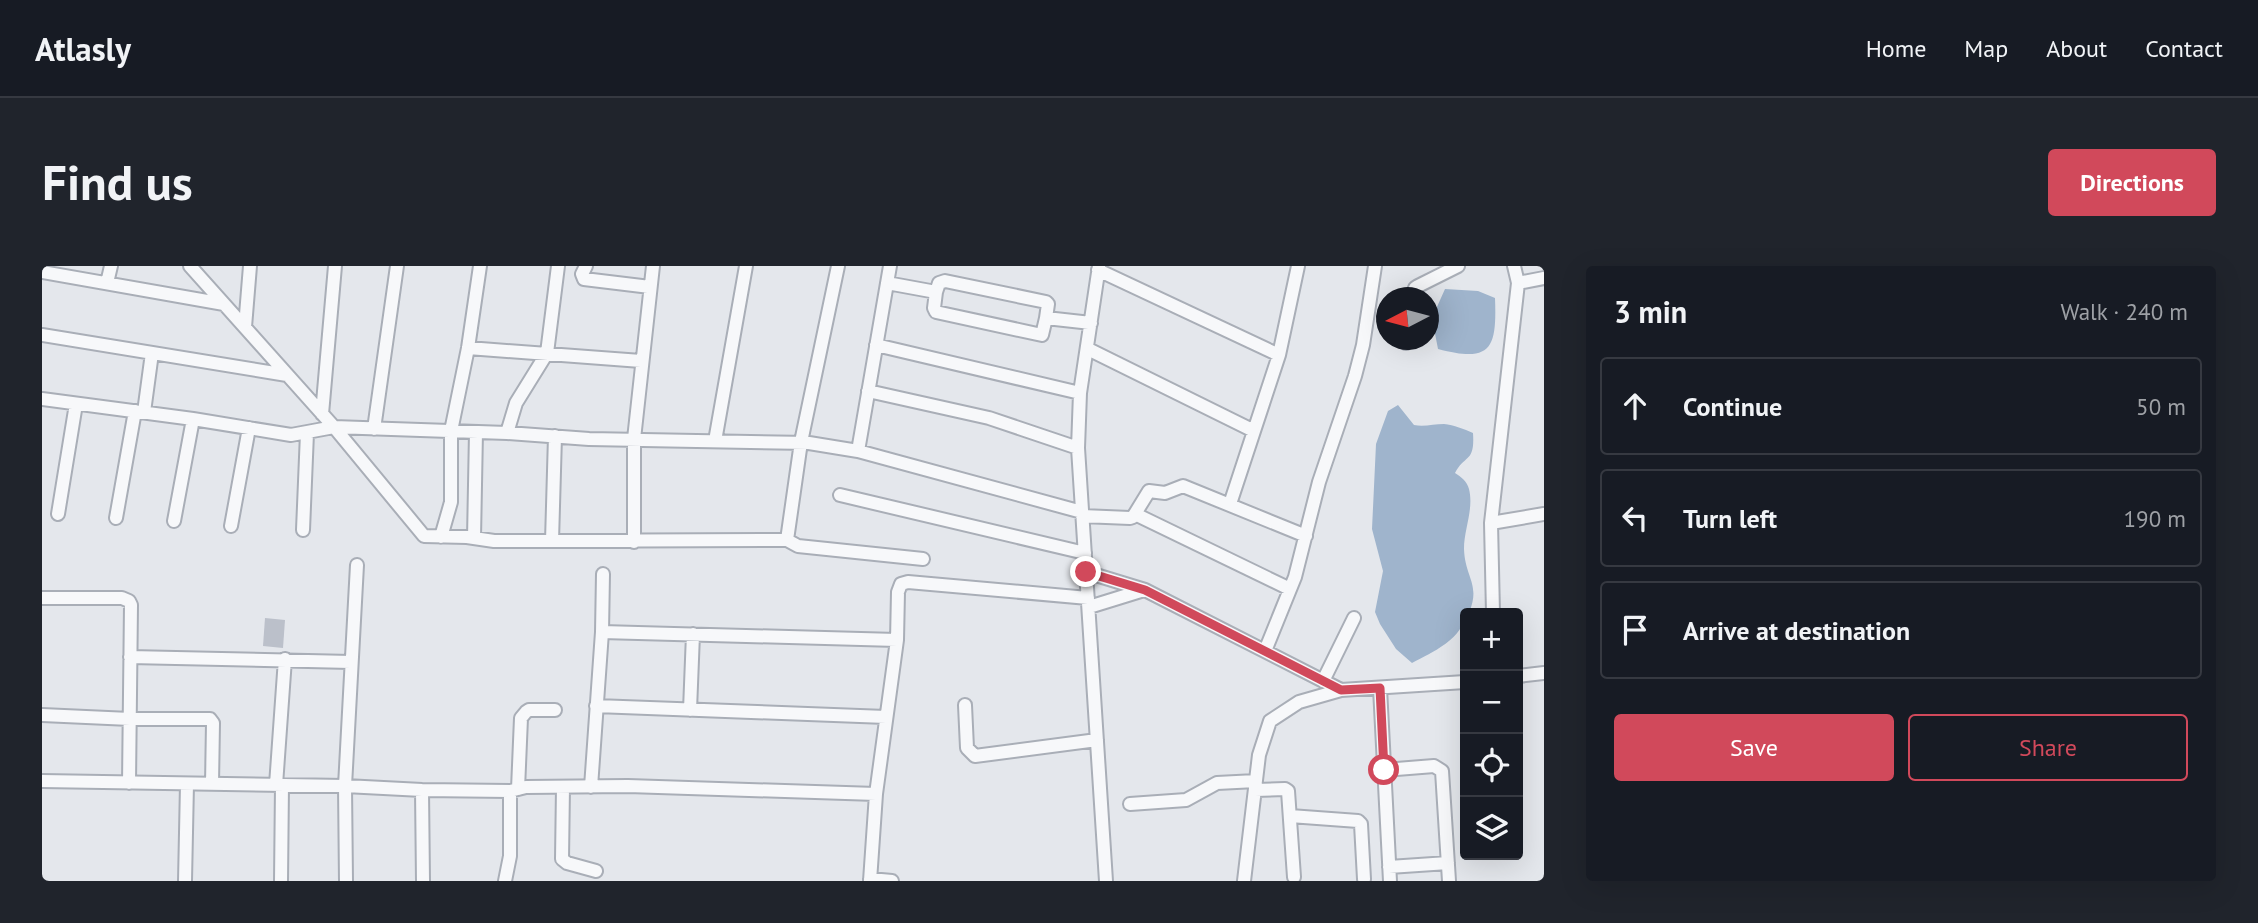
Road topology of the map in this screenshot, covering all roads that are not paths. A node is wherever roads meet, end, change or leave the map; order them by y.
1 (111, 266) edge
2 (190, 266) edge
3 (250, 266) edge
4 (335, 266) edge
5 (397, 266) edge
6 (480, 266) edge
7 (558, 266) edge
8 (586, 266) edge
9 (653, 266) edge
10 (746, 266) edge
11 (838, 266) edge
12 (890, 266) edge
13 (1298, 266) edge
14 (1375, 266) edge
15 (1458, 266) edge
16 (1514, 266) edge
17 (1098, 268) edge
18 (42, 269) edge
19 (1544, 278) edge
20 (107, 283) junction
21 (887, 283) junction
22 (1518, 283) junction
23 (650, 287) junction
24 (1416, 287) edge
25 (936, 292) junction
26 (224, 304) junction
27 (1046, 318) junction
28 (1091, 323) junction
29 (245, 327) junction
30 (42, 335) edge
31 (876, 345) junction
32 (468, 348) junction
33 (1088, 349) junction
34 (152, 352) junction
35 (547, 353) junction
36 (1279, 355) junction
37 (641, 361) junction
38 (287, 375) junction
39 (868, 391) junction
40 (1080, 393) junction
41 (42, 400) edge
42 (75, 404) junction
43 (139, 412) junction
44 (322, 414) junction
45 (193, 419) junction
46 (249, 428) junction
47 (334, 428) junction
48 (374, 429) junction
49 (452, 431) junction
50 (1254, 431) junction
51 (476, 432) junction
52 (307, 433) junction
53 (507, 433) junction
54 (555, 436) junction
55 (634, 439) junction
56 (715, 441) junction
57 (801, 442) junction
58 (1078, 449) junction
59 (858, 451) junction
60 (840, 495) dead end
61 (1230, 504) junction
62 (58, 514) dead end
63 (1082, 514) junction
64 (1135, 514) junction
65 (1544, 514) edge
66 (116, 518) dead end
67 (174, 521) dead end
68 (1491, 523) junction
69 (231, 526) dead end
70 (303, 530) dead end
71 (1306, 536) junction
72 (441, 537) junction
73 (474, 538) junction
74 (787, 540) junction
75 (552, 541) junction
76 (634, 542) junction
77 (1085, 553) junction
78 (923, 559) dead end
79 (357, 565) dead end
80 (1086, 572) junction
81 (604, 574) dead end
82 (1290, 589) junction
83 (1145, 590) junction
84 (42, 598) edge
85 (1088, 603) junction
86 (1493, 608) edge
87 (1354, 618) dead end
88 (602, 632) junction
89 (693, 634) junction
90 (897, 640) junction
91 (1265, 651) junction
92 (131, 657) junction
93 (285, 659) junction
94 (351, 662) junction
95 (1544, 673) edge
96 (1523, 675) edge
97 (1323, 681) junction
98 (1460, 682) edge
99 (1380, 688) junction
100 (1341, 690) junction
101 (965, 705) dead end
102 (596, 706) junction
103 (555, 710) dead end
104 (690, 710) junction
105 (42, 715) edge
106 (886, 717) junction
107 (130, 719) junction
108 (1097, 740) junction
109 (1384, 770) junction
110 (42, 781) edge
111 (129, 783) junction
112 (187, 784) junction
113 (212, 784) junction
114 (279, 785) junction
115 (1256, 785) junction
116 (345, 786) junction
117 (563, 787) junction
118 (591, 787) junction
119 (422, 790) junction
120 (514, 790) junction
121 (876, 794) junction
122 (1130, 804) dead end
123 (1290, 816) junction
124 (1448, 863) junction
125 (1390, 867) junction
126 (596, 871) dead end
127 (1294, 877) dead end
128 (1364, 879) dead end
129 (870, 880) edge
130 (185, 881) edge
131 (281, 881) edge
132 (346, 881) edge
133 (423, 881) edge
134 (505, 881) edge
135 (892, 881) edge
136 (1106, 881) edge
137 (1244, 881) edge
138 (1390, 881) edge
139 (1449, 881) edge

1 - 20 street
2 - 26 street
3 - 29 street
4 - 44 street
5 - 48 street
6 - 32 street
7 - 35 street
8 - 23 street
9 - 23 street
10 - 56 street
11 - 57 street
12 - 21 street
13 - 36 street
14 - 71 street
15 - 24 street
16 - 22 street
17 - 28 street
17 - 36 street
18 - 20 street
19 - 22 street
20 - 26 street
21 - 25 street
21 - 31 street
22 - 68 street
23 - 37 street
25 - 27 street
25 - 27 street
26 - 29 street
27 - 28 street
28 - 33 street
29 - 38 street
30 - 34 street
31 - 39 street
31 - 40 street
32 - 35 street
32 - 49 street
33 - 40 street
33 - 50 street
34 - 38 street
34 - 43 street
35 - 37 street
35 - 53 street
36 - 50 street
37 - 55 street
38 - 44 street
39 - 58 street
39 - 59 street
40 - 58 street
41 - 42 street
42 - 43 street
42 - 62 street
43 - 45 street
43 - 66 street
44 - 47 street
45 - 46 street
45 - 67 street
46 - 52 street
46 - 69 street
47 - 48 street
47 - 52 street
47 - 72 street
48 - 49 street
49 - 51 street
49 - 72 street
50 - 61 street
51 - 53 street
51 - 73 street
52 - 70 street
53 - 54 street
54 - 55 street
54 - 75 street
55 - 56 street
55 - 76 street
56 - 57 street
57 - 59 street
57 - 74 street
58 - 63 street
59 - 63 street
60 - 77 street
61 - 64 street
61 - 71 street
63 - 64 street
63 - 77 street
64 - 82 street
65 - 68 street
68 - 86 street
71 - 82 street
72 - 73 street
73 - 75 street
74 - 76 street
74 - 78 street
75 - 76 street
77 - 80 street
79 - 94 street
80 - 83 street
80 - 85 street
81 - 88 street
82 - 91 street
83 - 85 street
83 - 91 street
84 - 92 street
85 - 90 street
85 - 108 street
87 - 97 street
88 - 89 street
88 - 102 street
89 - 90 street
89 - 104 street
90 - 106 street
91 - 97 street
92 - 93 street
92 - 107 street
93 - 94 street
93 - 114 street
94 - 116 street
95 - 96 street
97 - 100 street
98 - 99 street
99 - 100 street
99 - 109 street
100 - 115 street
101 - 108 street
102 - 104 street
102 - 118 street
103 - 120 street
104 - 106 street
105 - 107 street
106 - 121 street
107 - 111 street
107 - 113 street
108 - 136 street
109 - 124 street
109 - 125 street
110 - 111 street
111 - 112 street
112 - 113 street
112 - 130 street
113 - 114 street
114 - 116 street
114 - 131 street
115 - 122 street
115 - 123 street
115 - 137 street
116 - 119 street
116 - 132 street
117 - 118 street
117 - 120 street
117 - 126 street
118 - 121 street
119 - 120 street
119 - 133 street
120 - 134 street
121 - 129 street
123 - 127 street
123 - 128 street
124 - 125 street
124 - 139 street
125 - 138 street
129 - 135 street

